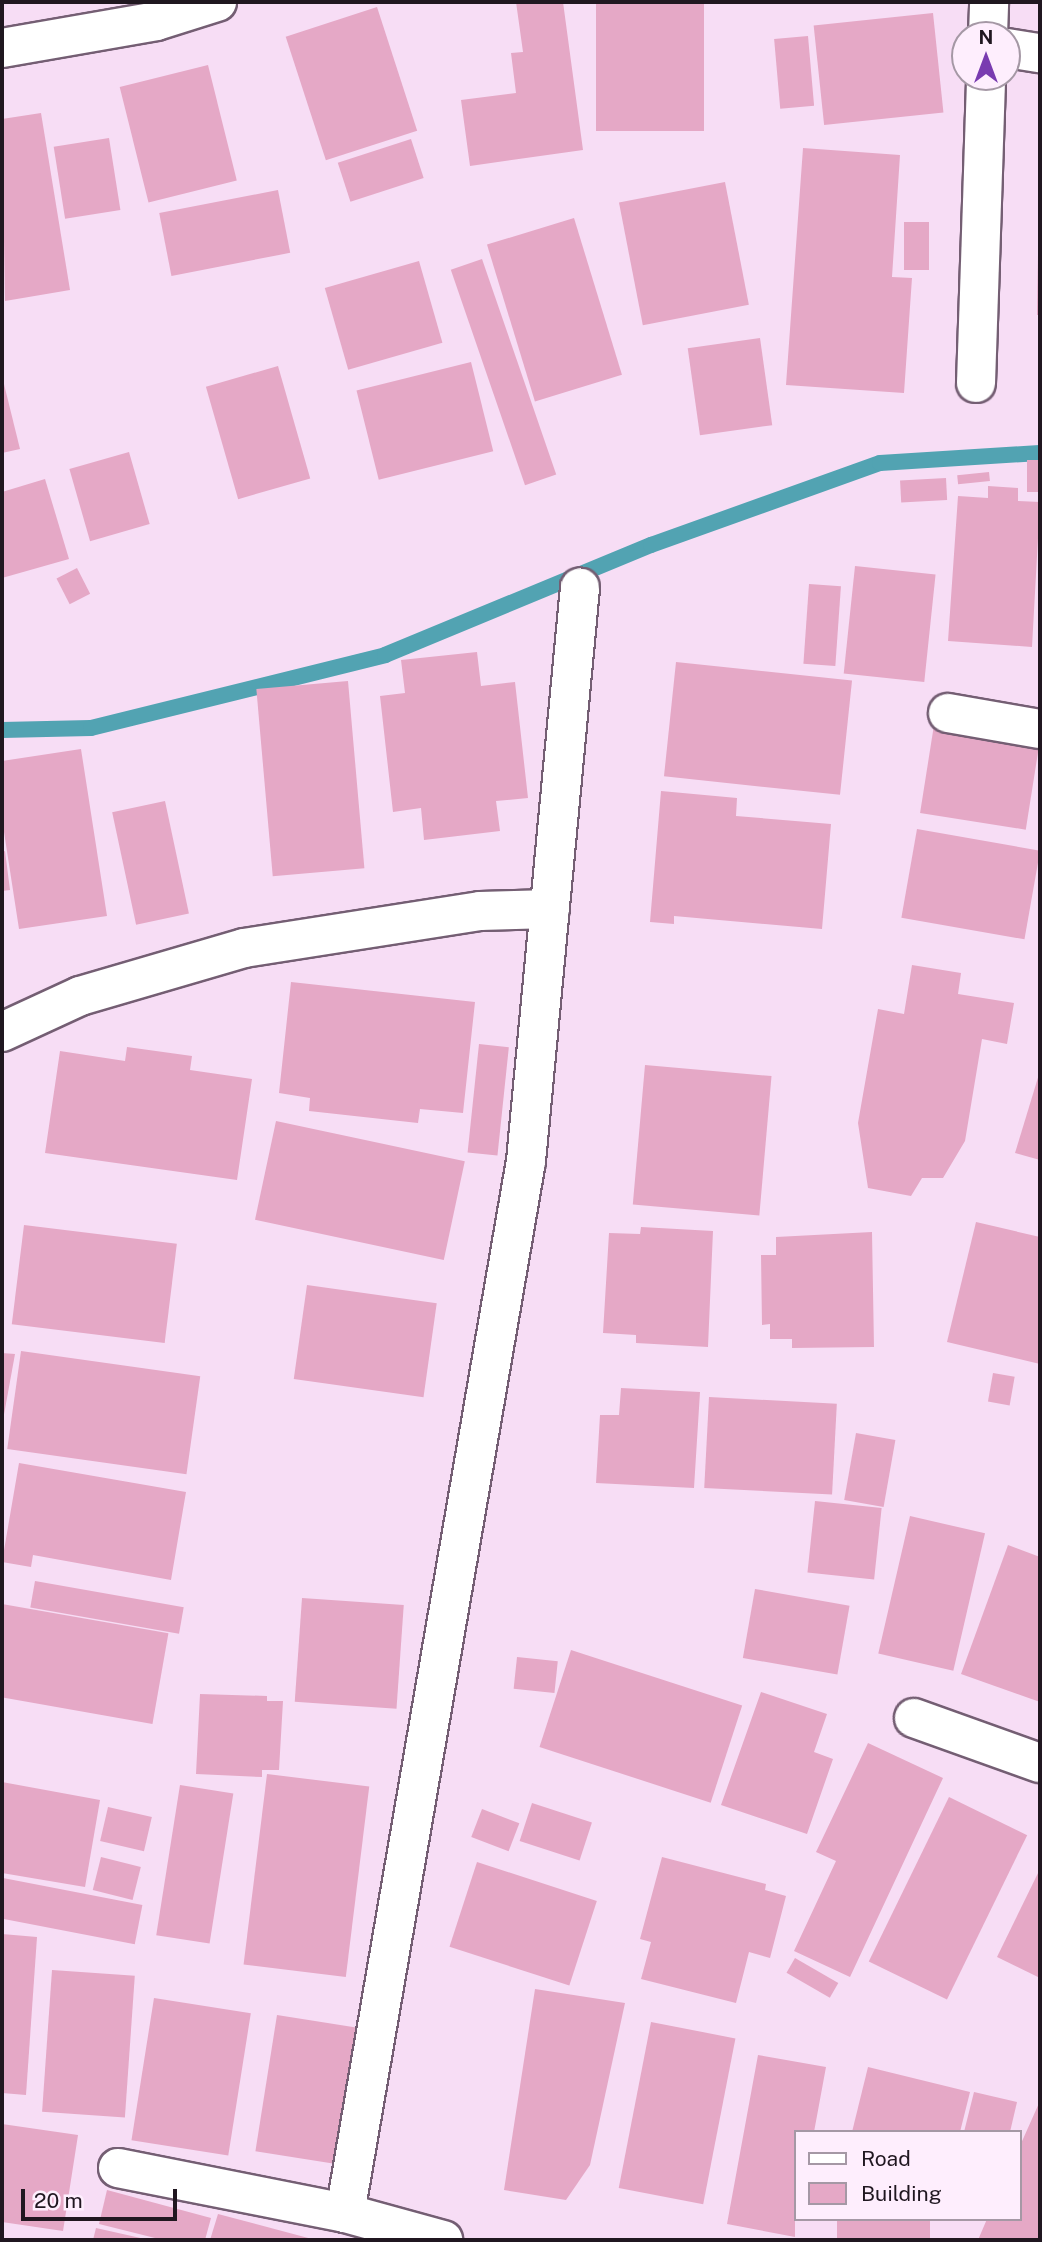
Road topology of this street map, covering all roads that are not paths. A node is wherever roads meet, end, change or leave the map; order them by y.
1 (217, 2) edge
2 (989, 2) edge
3 (988, 21) edge
4 (2, 48) edge
5 (1021, 50) edge
6 (1040, 53) edge
7 (986, 91) edge
8 (976, 383) dead end
9 (580, 588) dead end
10 (948, 713) dead end
11 (1040, 729) edge
12 (550, 909) junction
13 (2, 1032) edge
14 (914, 1718) dead end
15 (1040, 1763) edge
16 (118, 2168) dead end
17 (345, 2213) junction
18 (443, 2240) edge

1 - 4 street
2 - 3 street
5 - 6 street
7 - 8 street
9 - 12 street
10 - 11 street
12 - 13 street
12 - 17 street
14 - 15 street
16 - 17 street
17 - 18 street

